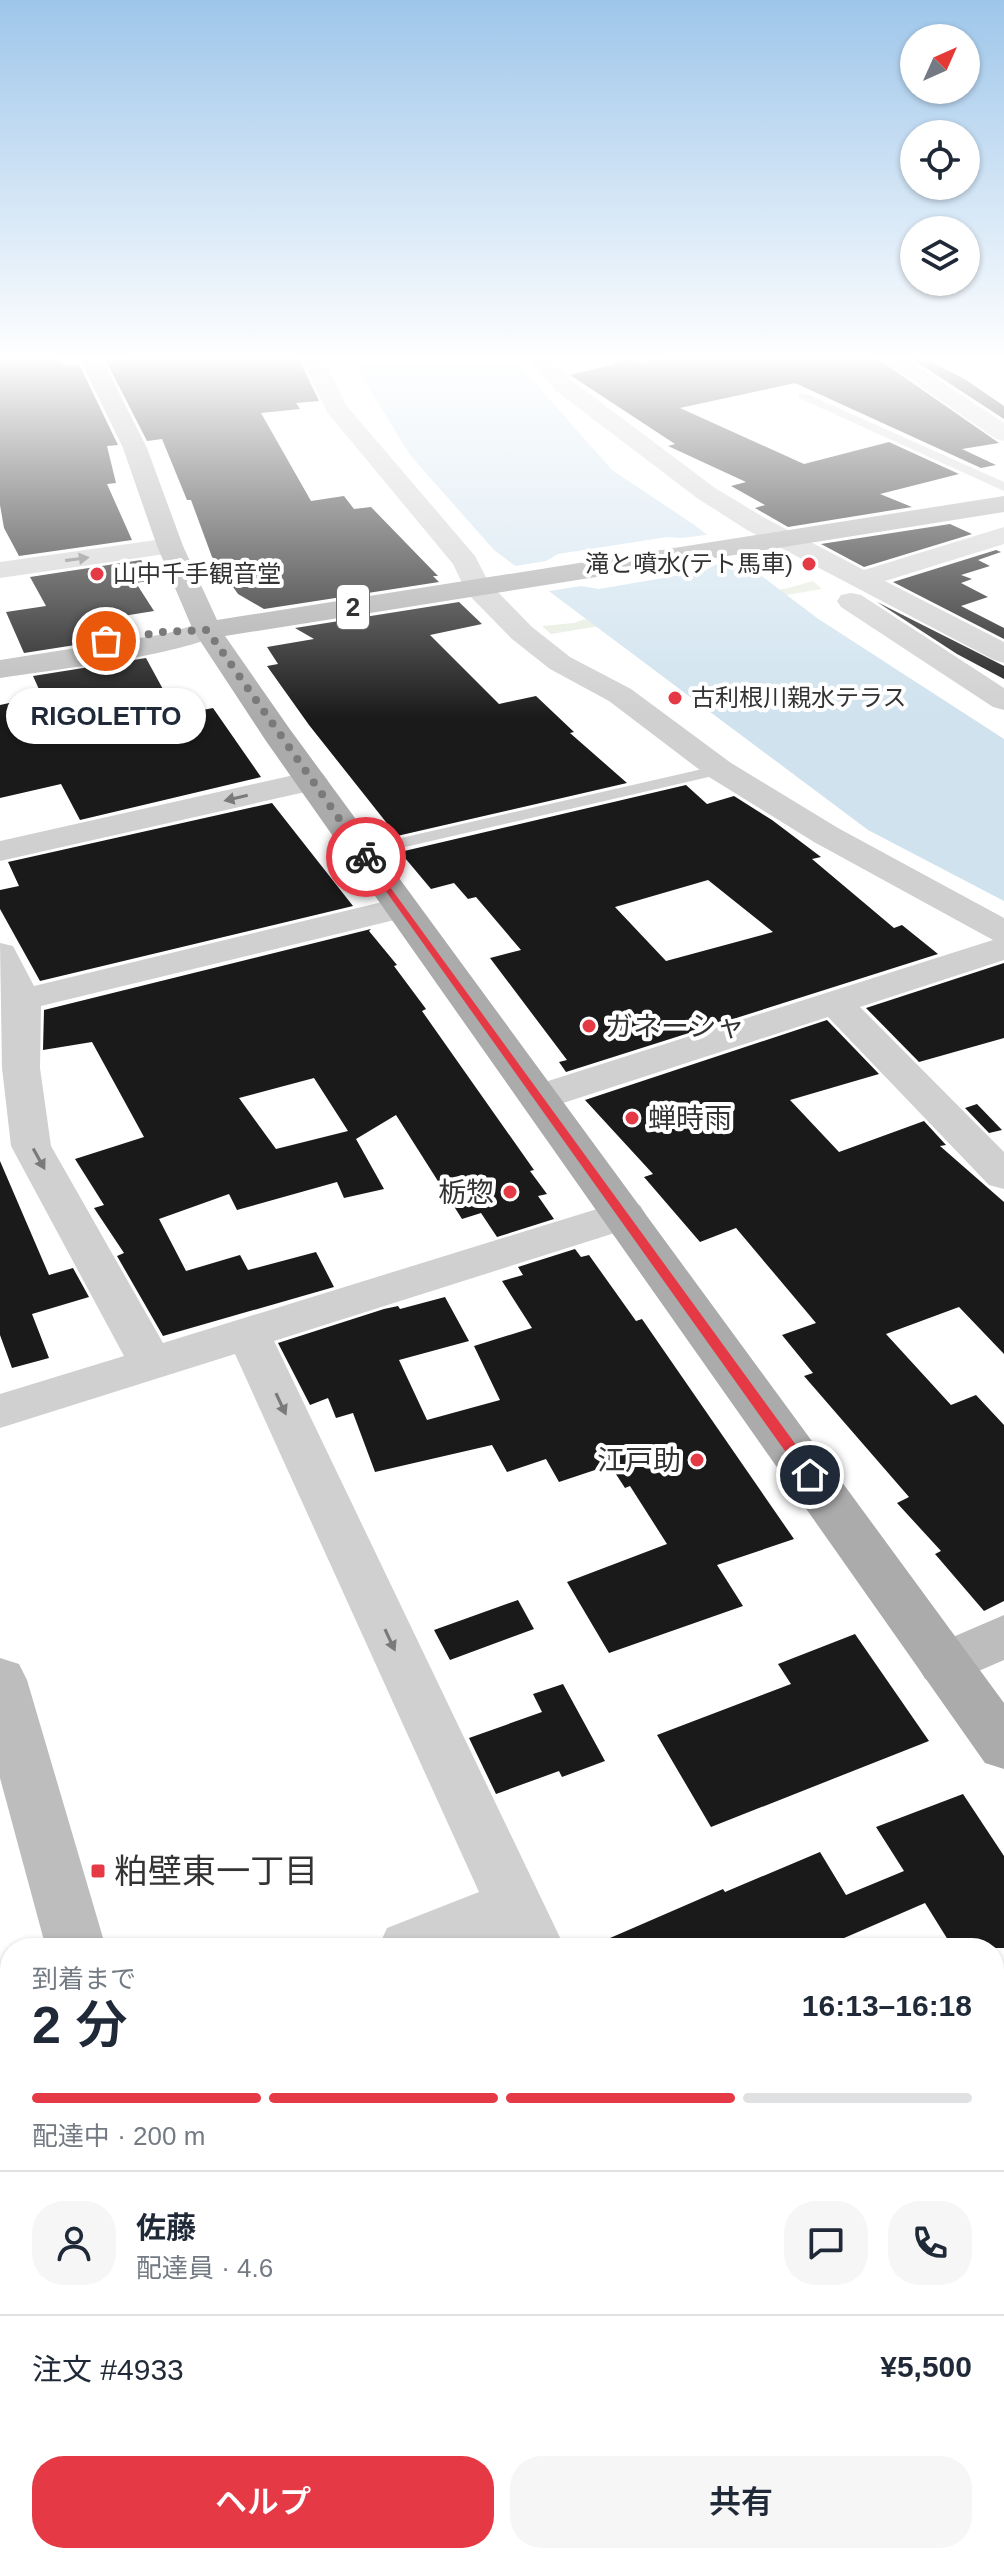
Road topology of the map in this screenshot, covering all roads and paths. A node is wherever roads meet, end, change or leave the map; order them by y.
1 (146, 479) edge
2 (395, 479) edge
3 (687, 479) edge
4 (985, 479) edge
5 (1004, 487) edge
6 (1004, 504) edge
7 (1004, 535) edge
8 (775, 541) junction
9 (170, 546) junction
10 (0, 570) edge
11 (855, 575) junction
12 (488, 585) junction
13 (207, 630) junction
14 (1003, 653) edge
15 (0, 658) edge
16 (0, 669) edge
17 (1004, 701) edge
18 (720, 770) junction
19 (312, 781) junction
20 (0, 851) edge
21 (362, 852) junction
22 (403, 908) junction
23 (1004, 932) edge
24 (1004, 948) edge
25 (0, 954) edge
26 (11, 1002) edge
27 (835, 1003) junction
28 (540, 1097) junction
29 (13, 1106) edge
30 (1004, 1176) edge
31 (625, 1215) junction
32 (248, 1333) junction
33 (150, 1362) junction
34 (0, 1411) edge
35 (1004, 1636) edge
36 (944, 1664) junction
37 (0, 1680) edge
38 (1004, 1746) edge
39 (524, 1927) edge
40 (73, 1938) edge
41 (463, 1938) edge

1 - 9 main road
2 - 12 street
3 - 8 street
4 - 5 lane
6 - 8 main road, 2
7 - 11 street
8 - 11 street
8 - 12 main road, 2
10 -> 9 street
9 - 13 main road
11 - 14 street
11 - 17 street
12 - 13 main road, 2
12 - 18 street
13 - 15 main road
13 - 16 main road
13 - 19 main road
18 - 21 lane
18 - 23 street
19 -> 20 street
19 - 21 main road
21 - 22 main road
22 - 26 street
22 - 28 main road
24 - 27 street
25 - 26 street
26 - 29 street
27 - 28 street
27 - 30 street
28 - 31 main road
29 -> 33 street
31 - 32 street
31 - 36 main road
32 - 33 street
32 -> 39 street
33 - 34 street
35 - 36 main road
36 - 38 main road
37 - 40 main road
39 - 41 street

